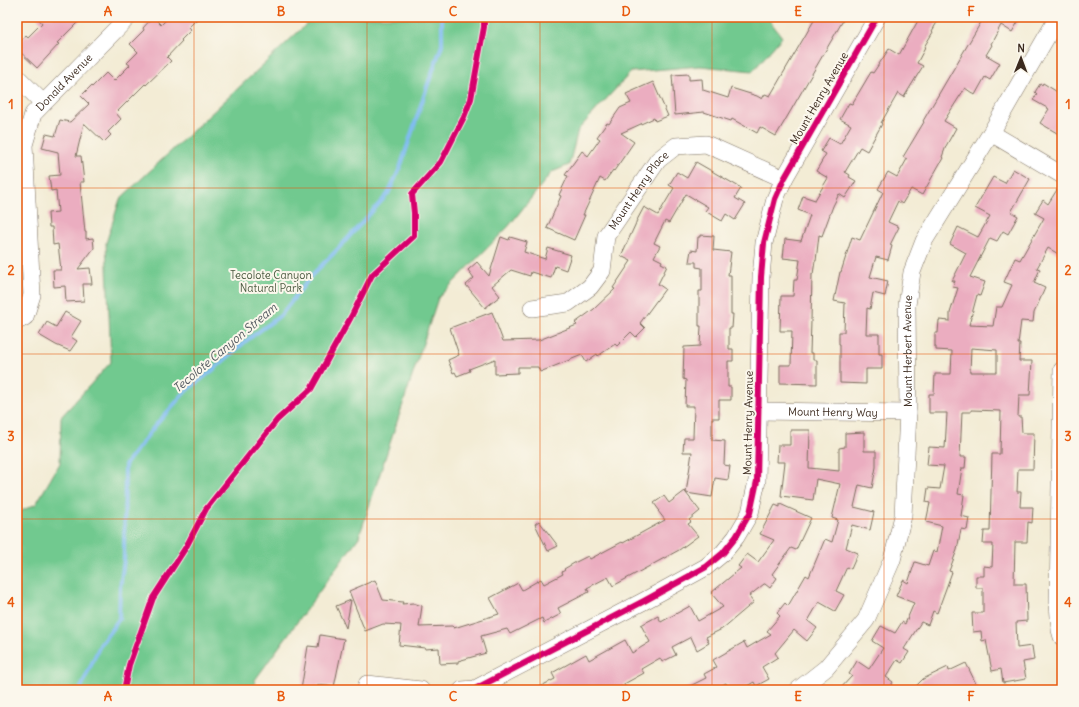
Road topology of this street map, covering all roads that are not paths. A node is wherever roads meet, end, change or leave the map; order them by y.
1 (128, 17) edge
2 (877, 17) edge
3 (1058, 17) edge
4 (17, 77) edge
5 (43, 103) junction
6 (991, 133) junction
7 (1062, 175) edge
8 (784, 179) junction
9 (532, 308) dead end
10 (17, 321) edge
11 (1062, 370) edge
12 (758, 412) junction
13 (908, 413) junction
14 (1062, 637) edge
15 (366, 687) edge
16 (421, 690) edge
17 (462, 690) edge
18 (798, 690) edge

1 - 5 street, Donald Avenue
2 - 8 street, Mount Henry Avenue
3 - 6 street, Mount Herbert Avenue
4 - 5 street
5 - 10 street, Donald Avenue
6 - 7 street
6 - 13 street, Mount Herbert Avenue
8 - 9 street, Mount Henry Place
8 - 12 street, Mount Henry Avenue
11 - 14 street
12 - 13 street, Mount Henry Way
12 - 17 street, Mount Henry Avenue
13 - 18 street, Mount Herbert Avenue
15 - 16 street

